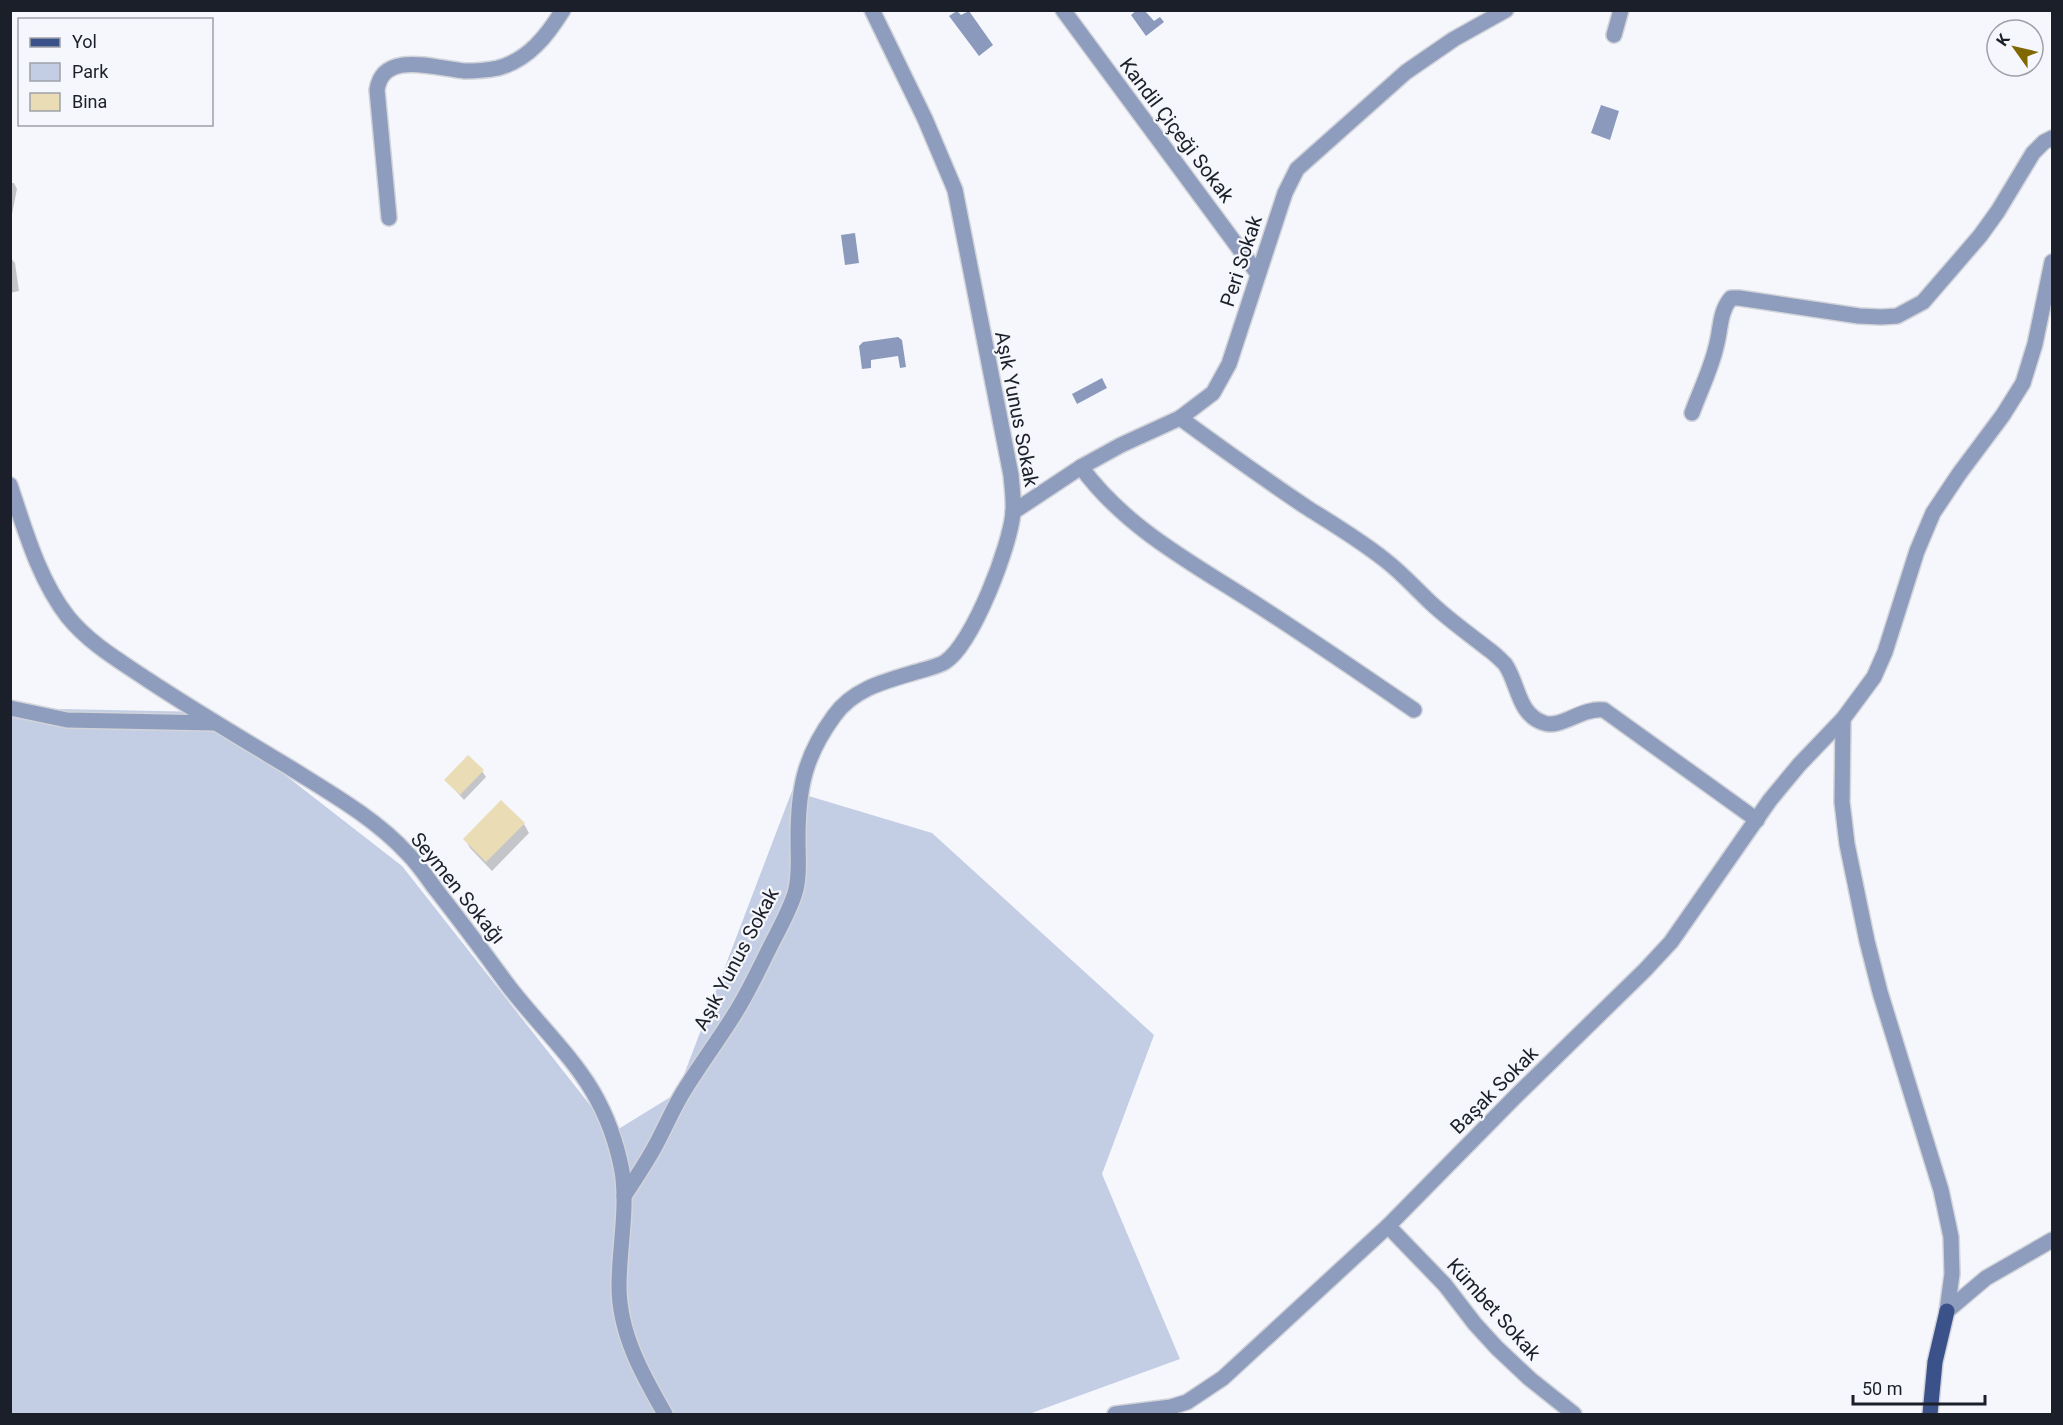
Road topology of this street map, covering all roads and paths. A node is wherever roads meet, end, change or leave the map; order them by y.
1 (563, 10) edge
2 (872, 10) edge
3 (1063, 10) edge
4 (1506, 10) edge
5 (1621, 10) edge
6 (1614, 35) dead end
7 (2052, 138) edge
8 (389, 218) dead end
9 (2052, 262) edge
10 (1258, 274) junction
11 (1692, 413) dead end
12 (1180, 418) junction
13 (1081, 467) junction
14 (10, 485) edge
15 (1013, 512) junction
16 (10, 708) edge
17 (1414, 711) dead end
18 (1843, 719) junction
19 (214, 723) junction
20 (1757, 820) junction
21 (624, 1196) junction
22 (1388, 1226) junction
23 (2052, 1240) edge
24 (1947, 1311) junction
25 (665, 1414) edge
26 (1115, 1414) edge
27 (1574, 1414) edge
28 (1930, 1414) edge

1 - 8 street
2 - 15 street, Aşık Yunus Sokak
3 - 10 street, Kandil Çiçeği Sokak
4 - 10 street, Peri Sokak
5 - 6 street
7 - 11 street
9 - 18 street, Başak Sokak
10 - 12 street, Peri Sokak
12 - 13 street, Peri Sokak
12 - 20 street
13 - 15 street, Peri Sokak
13 - 17 street
14 - 19 street, Seymen Sokağı
15 - 21 street, Aşık Yunus Sokak
16 - 19 street
18 - 20 street, Başak Sokak
18 - 24 street
19 - 21 street, Seymen Sokağı
20 - 22 street, Başak Sokak
21 - 25 street, Seymen Sokağı
22 - 26 street, Başak Sokak
22 - 27 street, Kümbet Sokak
23 - 24 street
24 - 28 main road

